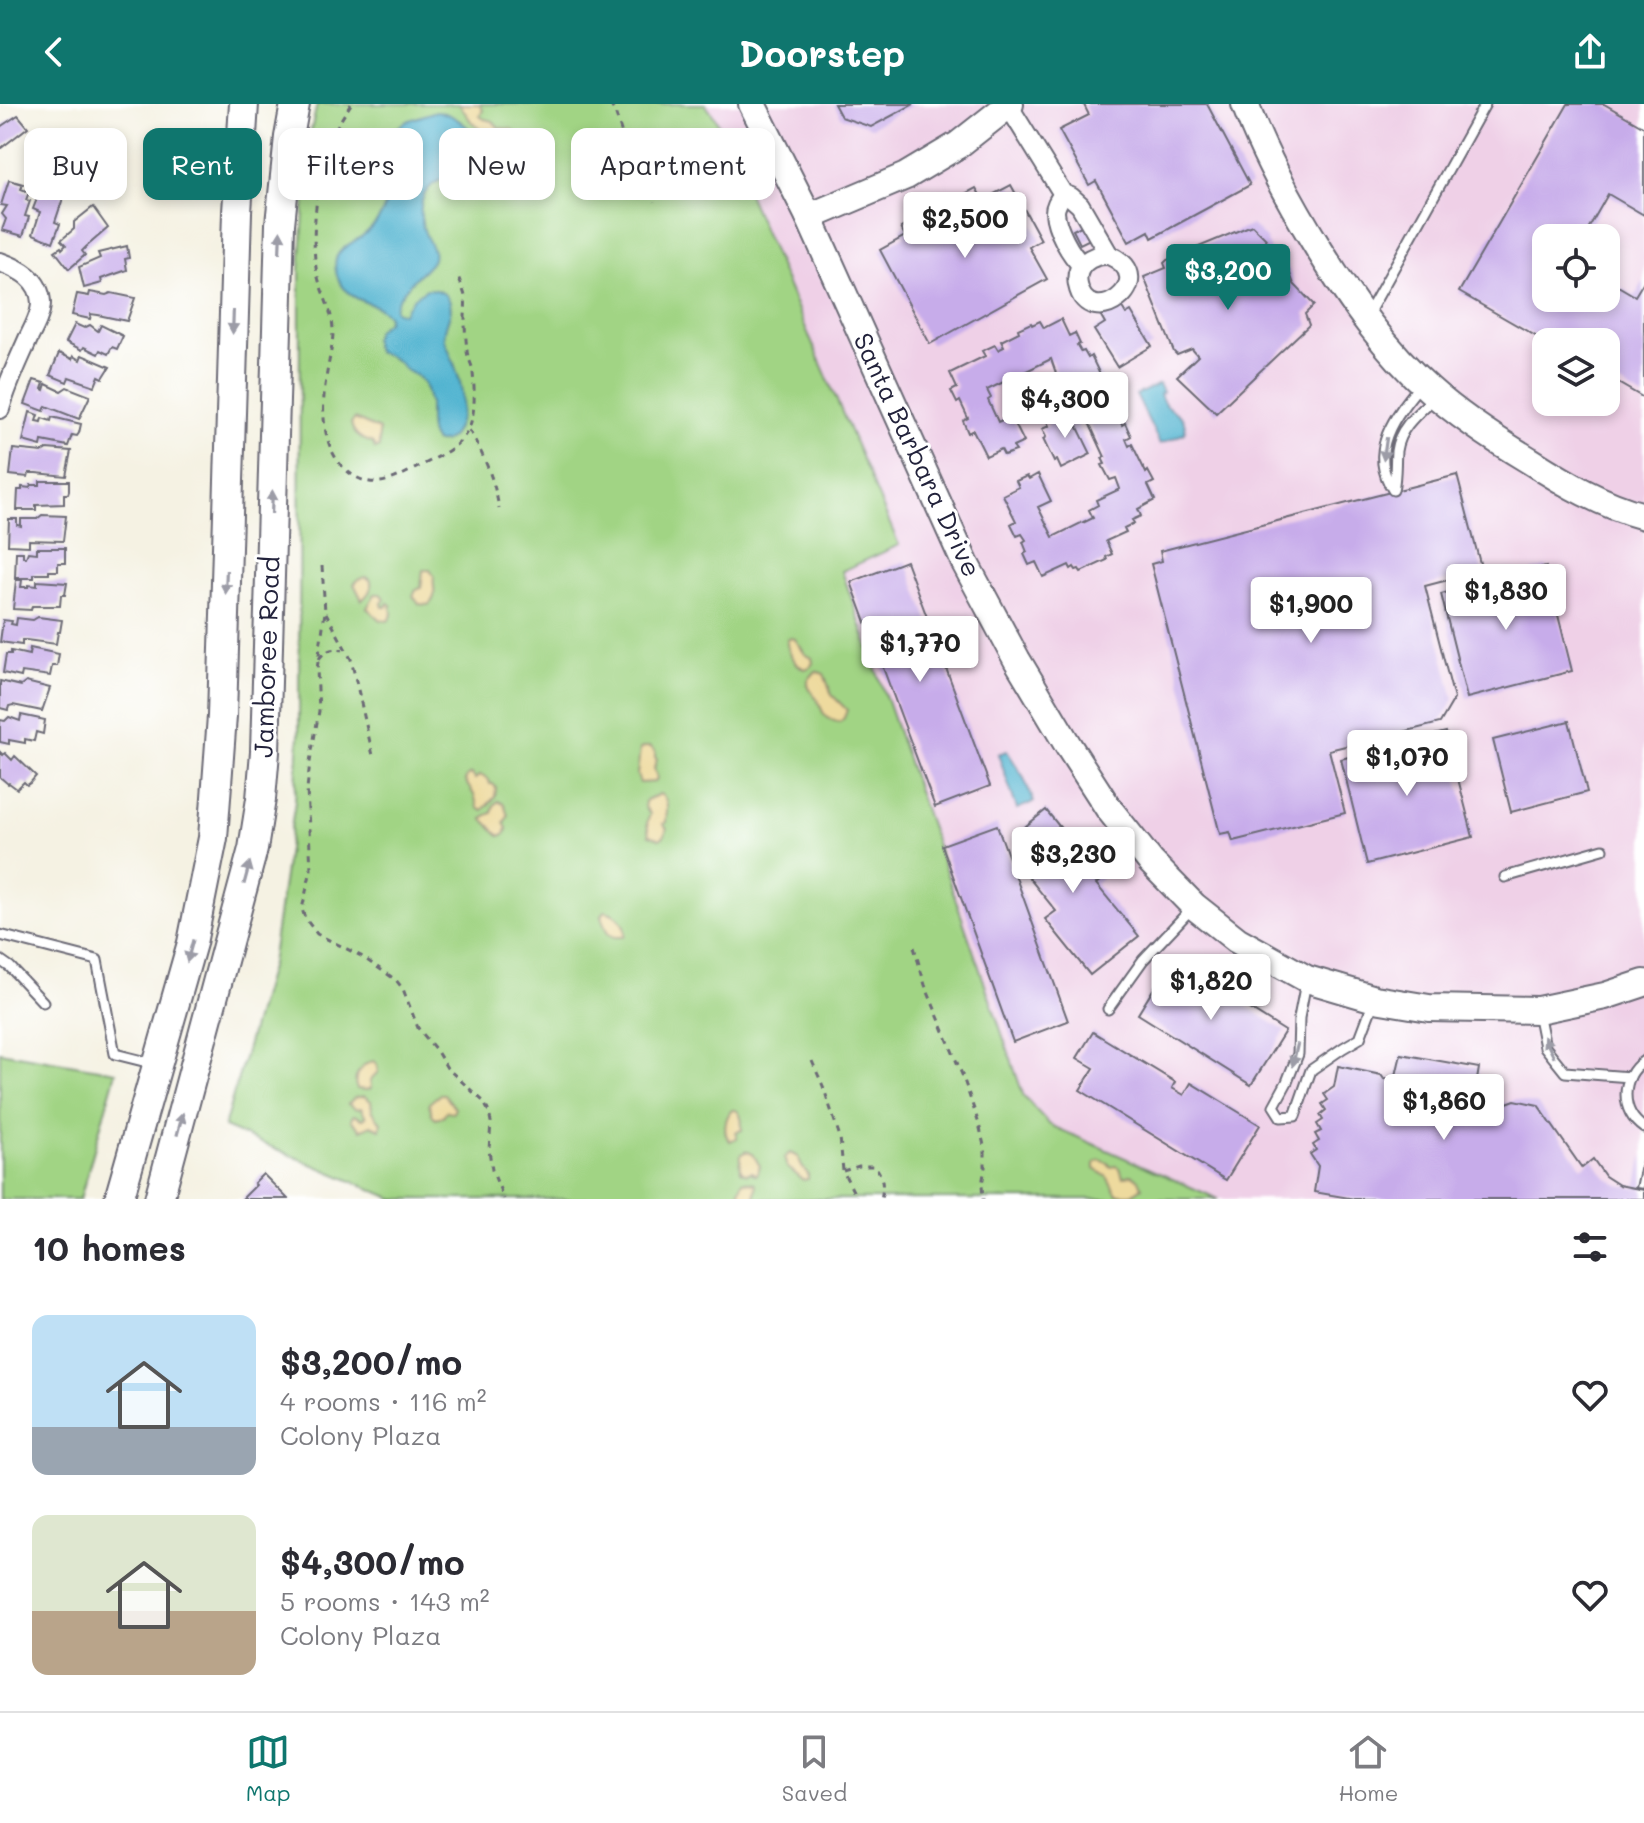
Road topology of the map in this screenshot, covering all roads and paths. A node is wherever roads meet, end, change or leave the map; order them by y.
1 (244, 104) edge
2 (295, 104) edge
3 (351, 104) edge
4 (610, 104) edge
5 (752, 104) edge
6 (1008, 104) edge
7 (1245, 104) edge
8 (1485, 104) edge
9 (1063, 194) junction
10 (654, 202) dead end
11 (809, 217) junction
12 (1109, 255) junction
13 (0, 262) edge
14 (1082, 265) junction
15 (457, 273) dead end
16 (1366, 318) junction
17 (1430, 389) junction
18 (0, 409) edge
19 (469, 430) junction
20 (499, 509) dead end
21 (1644, 516) edge
22 (322, 566) dead end
23 (325, 612) junction
24 (347, 652) junction
25 (317, 662) junction
26 (374, 760) dead end
27 (1603, 849) dead end
28 (1505, 877) dead end
29 (1194, 906) junction
30 (0, 935) edge
31 (914, 947) dead end
32 (0, 960) edge
33 (1307, 979) junction
34 (1644, 983) edge
35 (1375, 999) junction
36 (43, 1002) dead end
37 (1108, 1009) dead end
38 (1538, 1010) junction
39 (812, 1061) dead end
40 (1644, 1061) edge
41 (158, 1064) junction
42 (1630, 1077) junction
43 (1644, 1128) edge
44 (843, 1171) junction
45 (119, 1199) edge
46 (159, 1199) edge
47 (504, 1199) edge
48 (857, 1199) edge
49 (881, 1199) edge
50 (983, 1199) edge

1 -> 41 main road, Jamboree Road
46 -> 2 main road, Jamboree Road
3 - 19 path
4 - 10 path
5 - 11 main road, Santa Barbara Drive
6 - 9 street
6 - 11 main road
7 - 16 main road
8 - 16 lane
9 - 12 street
9 - 14 street
11 - 29 main road, Santa Barbara Drive
12 - 14 street
12 - 14 street
13 - 18 street
15 - 19 path
16 - 17 main road
17 -> 17 lane
17 - 21 main road
19 - 20 path
22 - 23 path
23 - 24 path
23 - 25 path
24 - 25 path
24 - 26 path
25 - 47 path
27 - 28 lane
29 - 33 main road, Santa Barbara Drive
29 - 37 lane
30 - 41 lane
31 - 50 path
32 - 36 lane
33 - 35 main road, Santa Barbara Drive
33 -> 35 lane
34 - 38 main road, Santa Barbara Drive
35 - 38 main road, Santa Barbara Drive
42 -> 38 lane
39 - 44 path
40 - 42 lane
41 - 45 main road, Jamboree Road
42 - 43 lane
44 - 48 path
44 - 49 path

